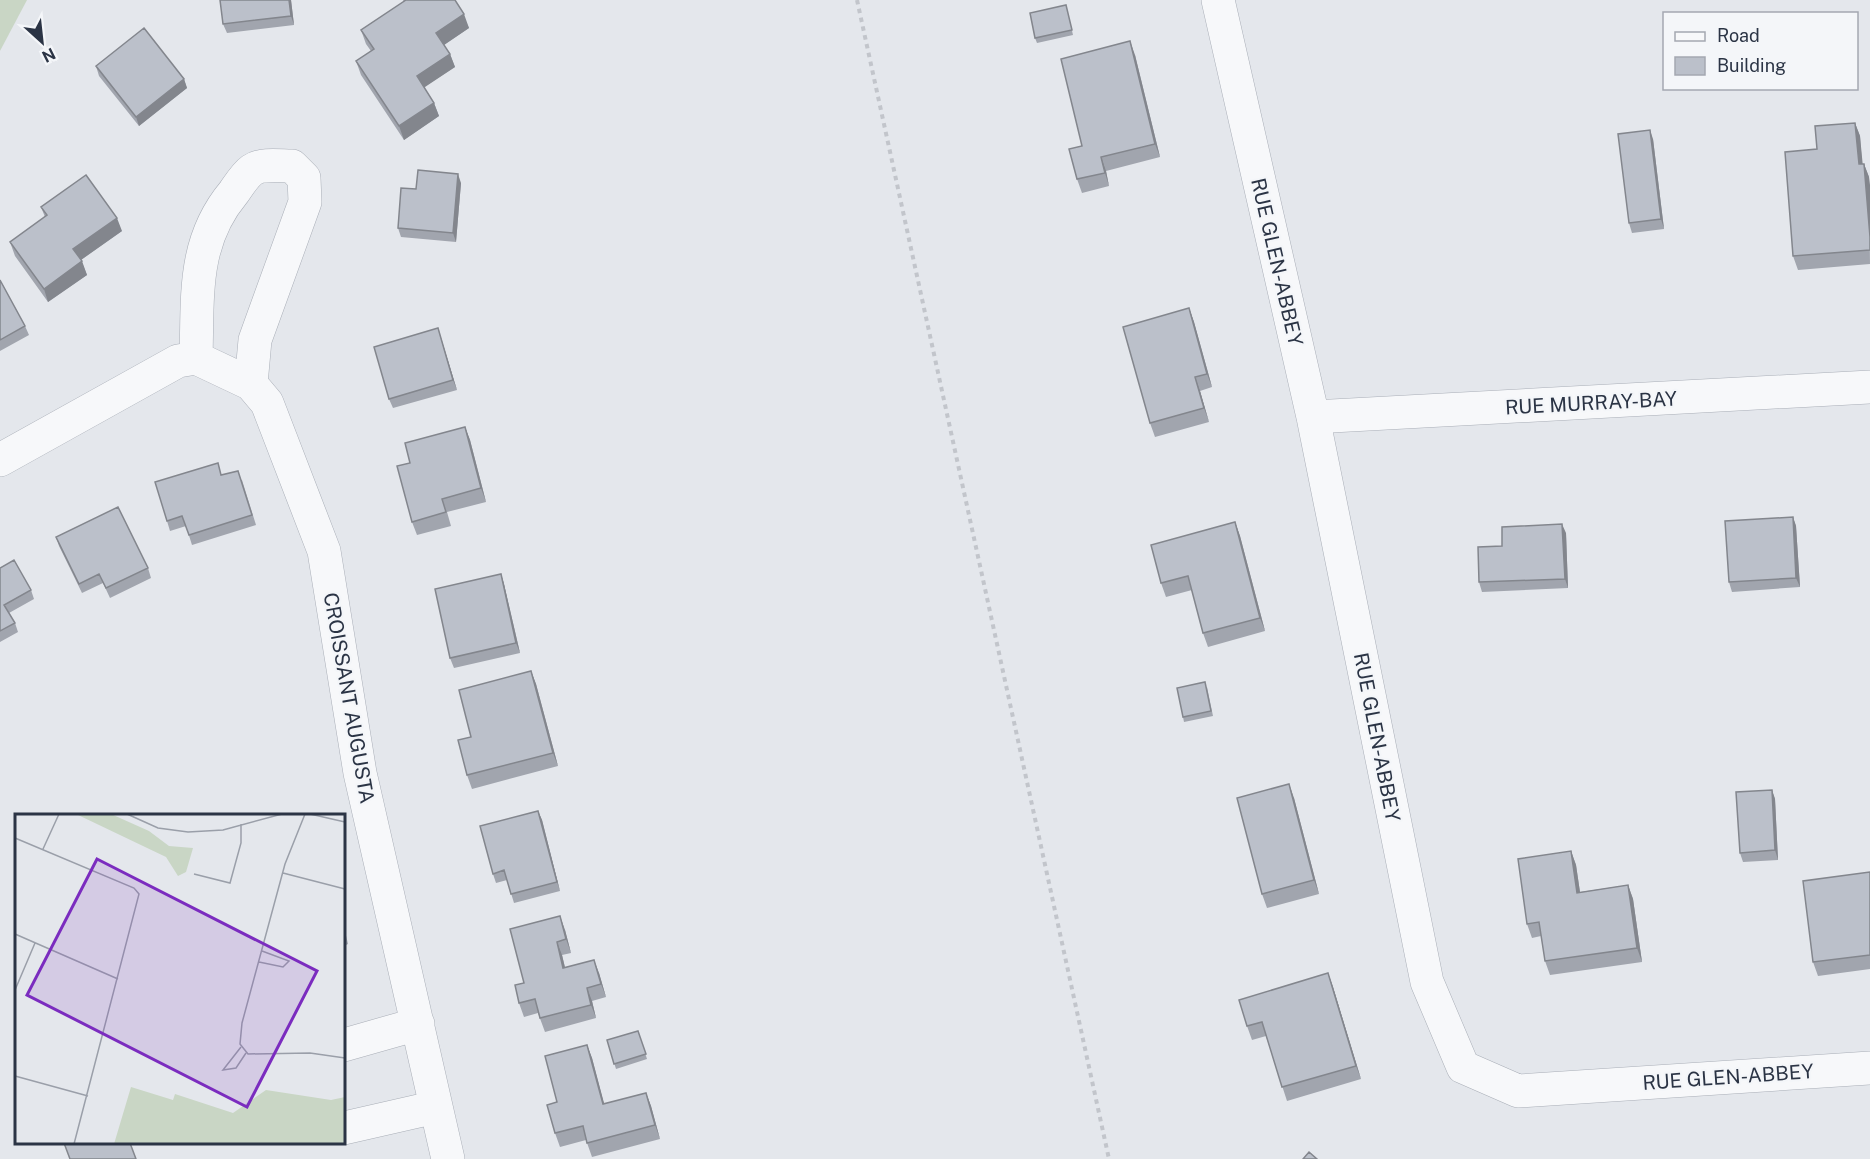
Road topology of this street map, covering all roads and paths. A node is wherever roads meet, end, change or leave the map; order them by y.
1 (857, 0) edge
2 (1218, 0) edge
3 (196, 357) junction
4 (251, 384) junction
5 (1870, 387) edge
6 (1312, 417) junction
7 (0, 460) edge
8 (418, 1024) junction
9 (345, 1045) edge
10 (1870, 1068) edge
11 (436, 1107) junction
12 (345, 1128) edge
13 (448, 1159) edge
14 (1109, 1159) edge

1 - 14 path
2 - 6 street, RUE GLEN-ABBEY
3 - 4 street, CROISSANT AUGUSTA
3 - 4 street
3 - 7 street
4 - 8 street, CROISSANT AUGUSTA
5 - 6 street, RUE MURRAY-BAY
6 - 10 street, RUE GLEN-ABBEY
8 - 9 street
8 - 11 street, CROISSANT AUGUSTA
11 - 12 street
11 - 13 street, CROISSANT AUGUSTA

